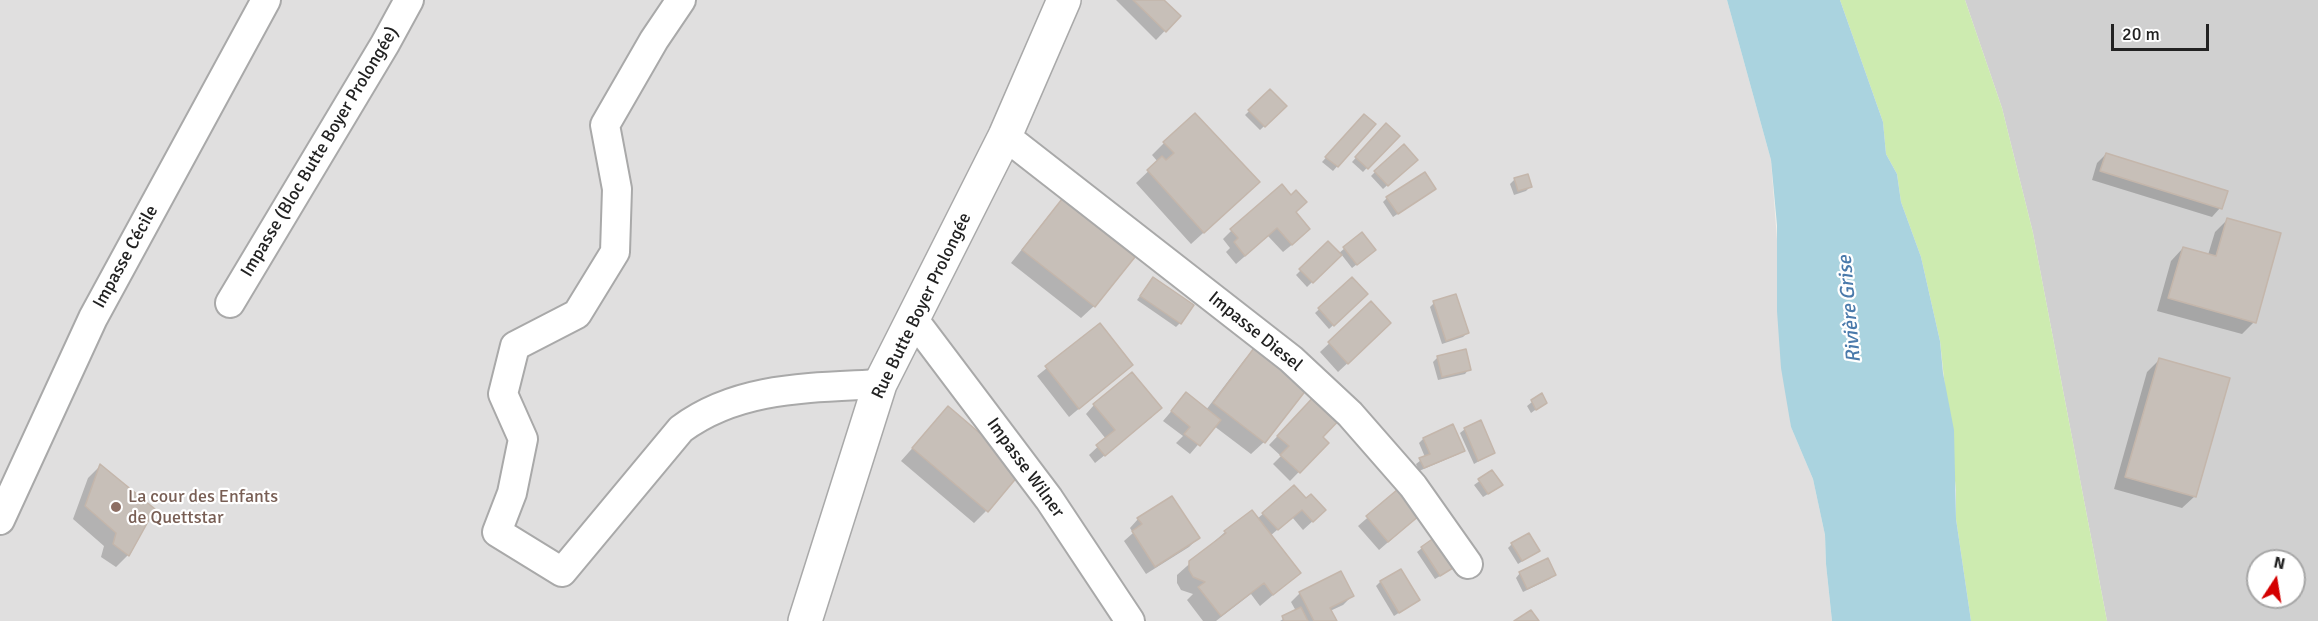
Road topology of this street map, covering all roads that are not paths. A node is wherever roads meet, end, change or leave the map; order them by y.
1 (266, 0) edge
2 (409, 0) edge
3 (681, 0) edge
4 (1064, 0) edge
5 (1005, 136) junction
6 (230, 303) dead end
7 (914, 320) junction
8 (880, 384) junction
9 (0, 520) edge
10 (1468, 564) dead end
11 (805, 621) edge
12 (1130, 621) edge

1 - 9 street, Impasse Cécile
2 - 6 street, Impasse (Bloc Butte Boyer Prolongée)
3 - 8 street
4 - 5 street, Rue Butte Boyer Prolongée
5 - 7 street, Rue Butte Boyer Prolongée
5 - 10 street, Impasse Diesel
7 - 8 street, Rue Butte Boyer Prolongée
7 - 12 street, Impasse Wilner
8 - 11 street, Rue Butte Boyer Prolongée

